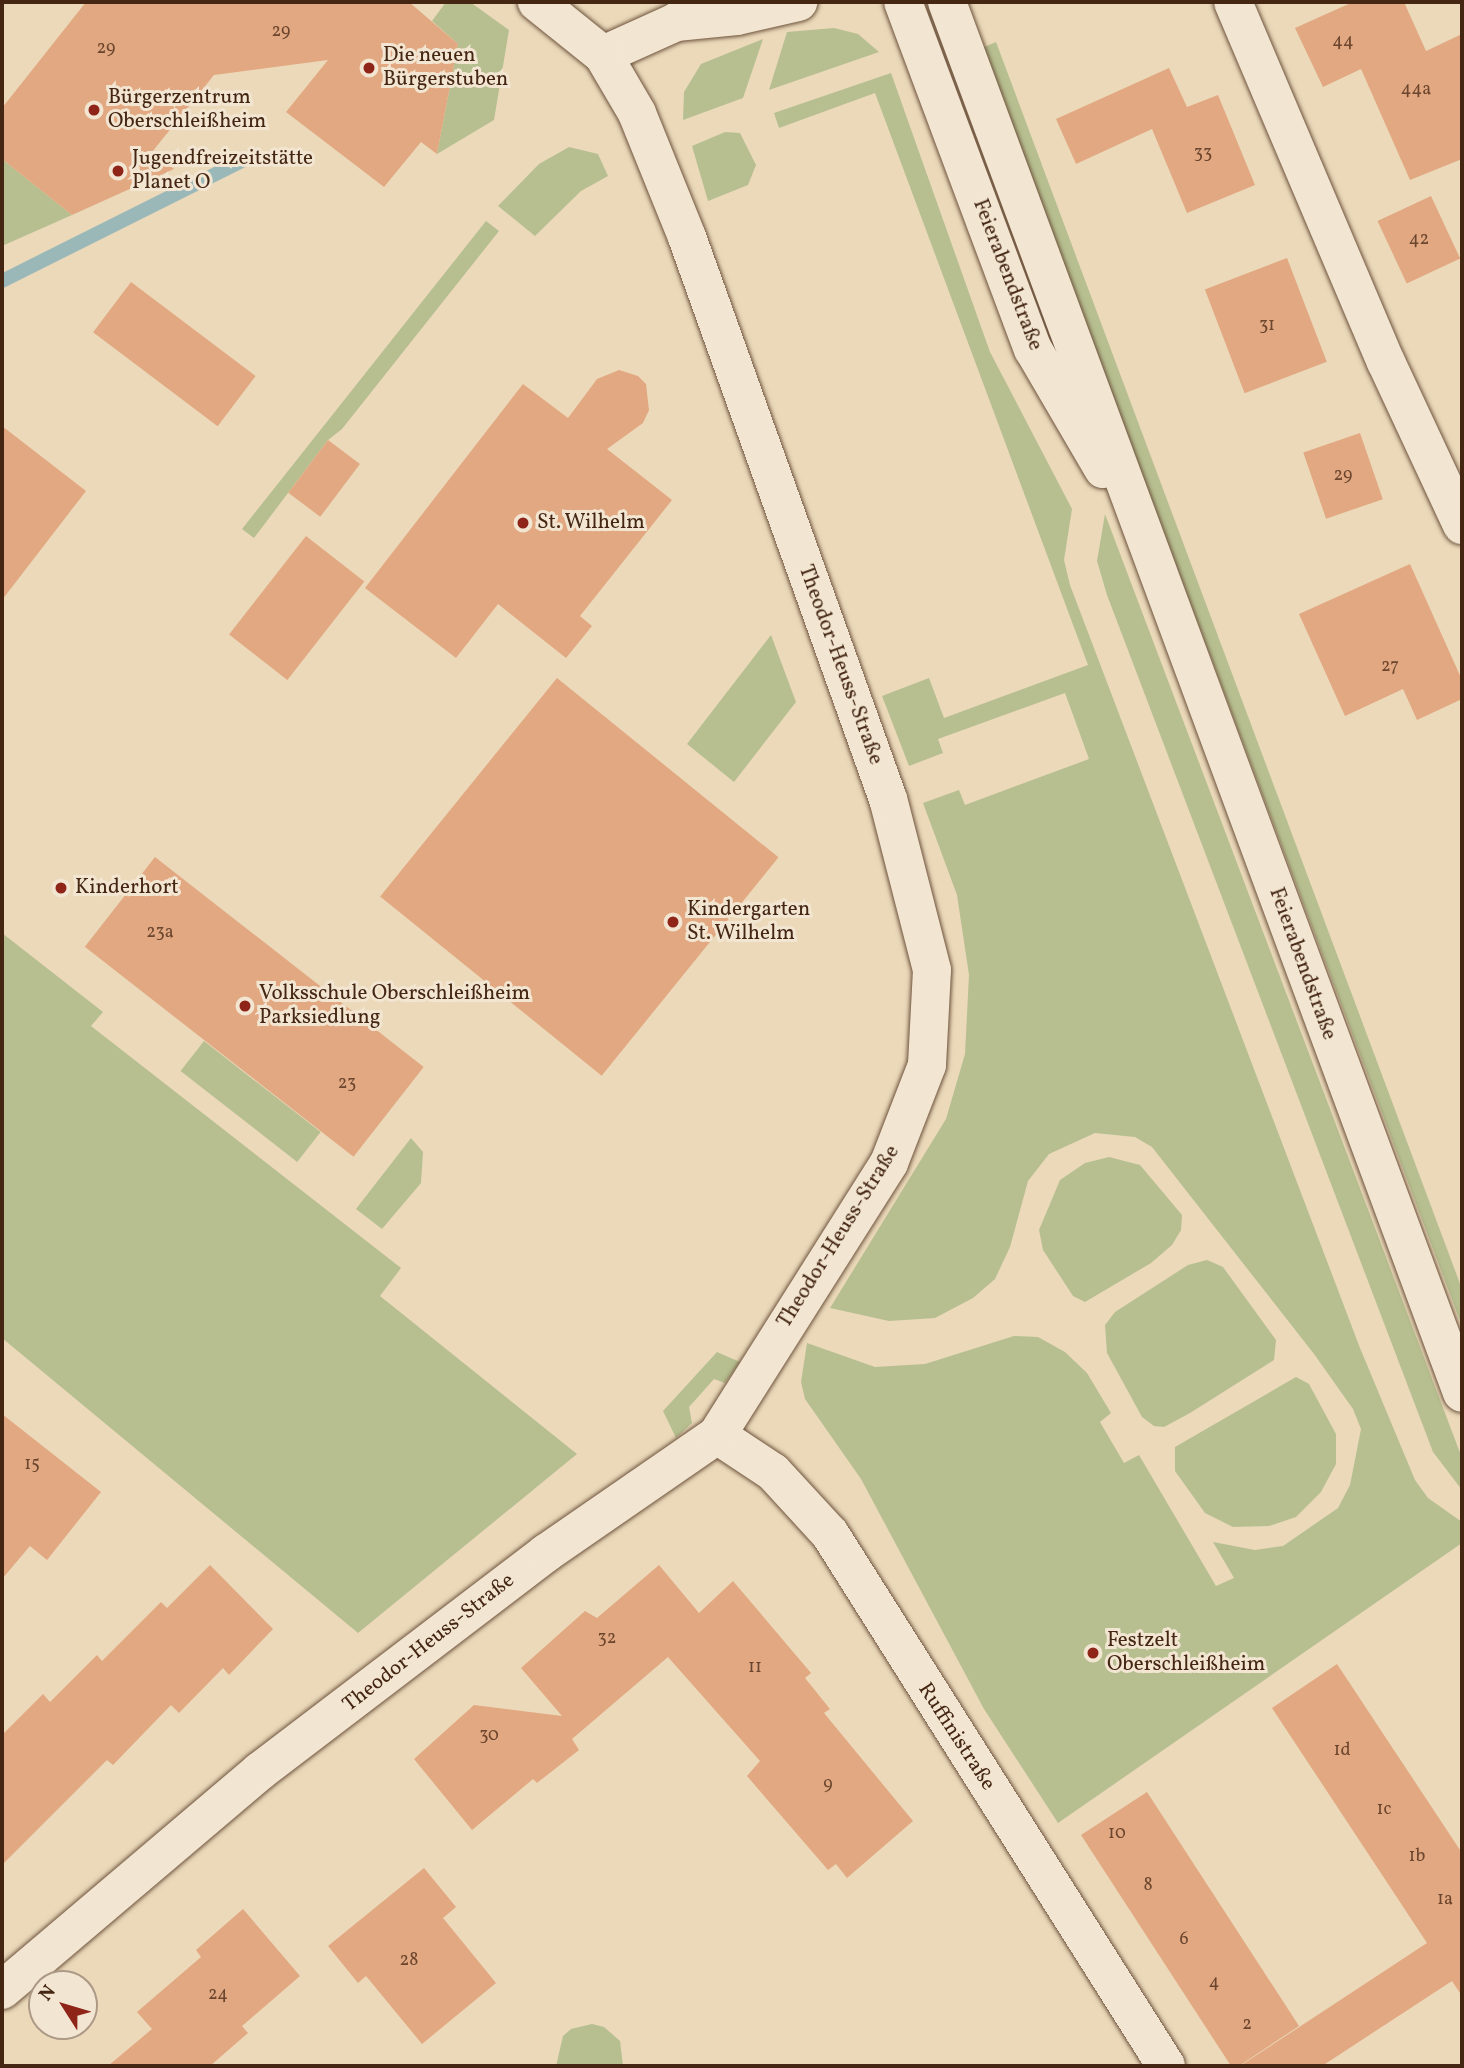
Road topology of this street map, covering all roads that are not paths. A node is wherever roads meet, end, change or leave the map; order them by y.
1 (537, 2) edge
2 (798, 2) edge
3 (903, 2) edge
4 (947, 2) edge
5 (1233, 2) edge
6 (690, 12) edge
7 (603, 55) junction
8 (1462, 525) edge
9 (1142, 534) junction
10 (1462, 1393) edge
11 (717, 1435) junction
12 (2, 1990) edge
13 (1166, 2066) edge

1 - 7 street, Theodor-Heuss-Straße
2 - 6 street
3 - 9 street, Feierabendstraße
4 - 9 street, Feierabendstraße
5 - 8 street
6 - 7 street
7 - 11 street, Theodor-Heuss-Straße
9 - 10 street, Feierabendstraße
11 - 12 street, Theodor-Heuss-Straße
11 - 13 street, Ruffinistraße

